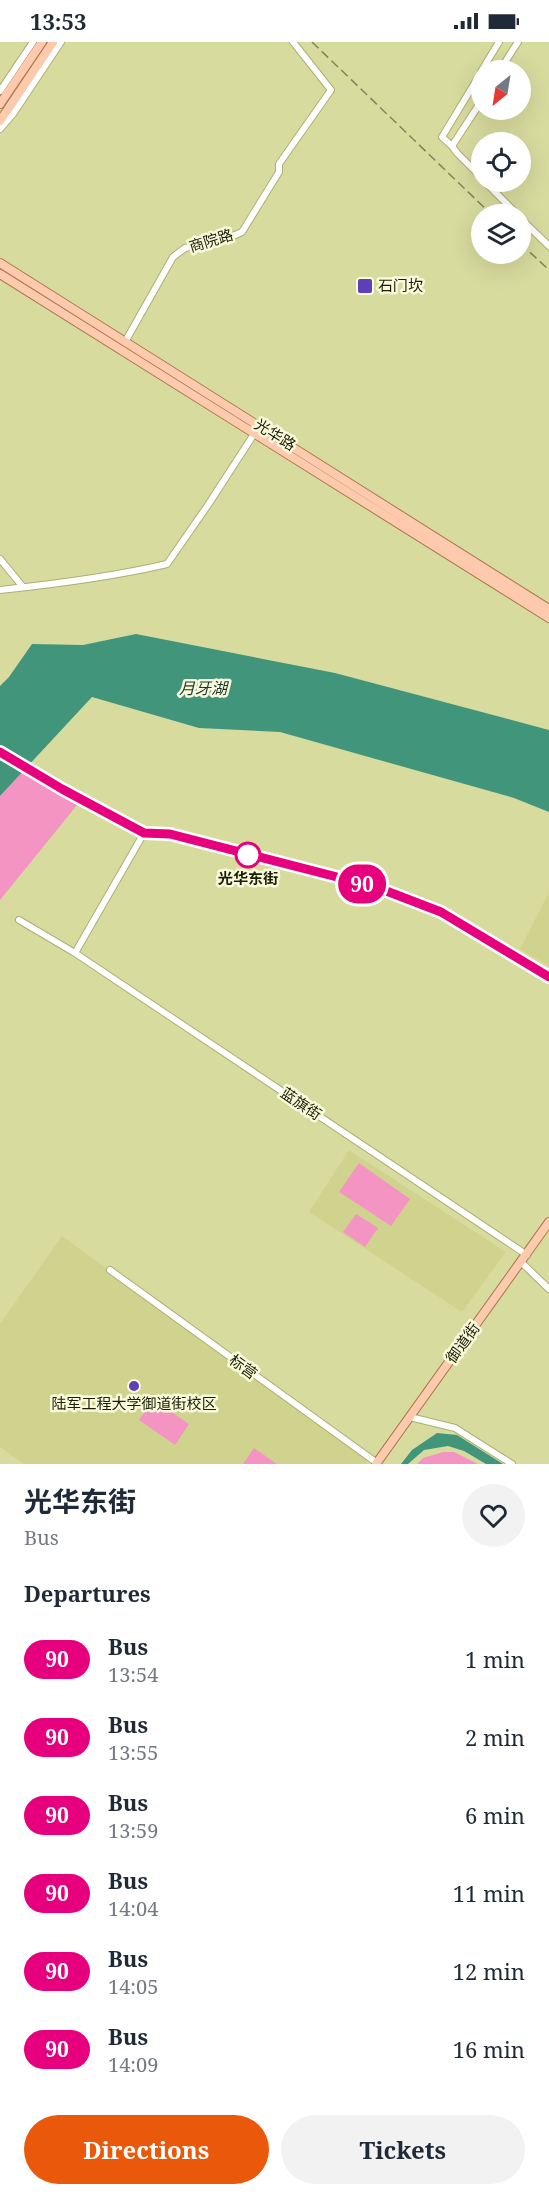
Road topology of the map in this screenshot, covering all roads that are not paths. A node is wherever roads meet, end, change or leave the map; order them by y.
1 (33, 42) edge
2 (42, 42) edge
3 (53, 42) edge
4 (61, 42) edge
5 (293, 42) edge
6 (499, 42) edge
7 (518, 42) edge
8 (488, 60) edge
9 (506, 60) edge
10 (471, 89) edge
11 (0, 91) edge
12 (1, 103) edge
13 (471, 117) edge
14 (0, 121) edge
15 (0, 129) edge
16 (452, 146) junction
17 (471, 167) edge
18 (495, 192) edge
19 (507, 204) edge
20 (531, 228) edge
21 (549, 246) edge
22 (0, 264) edge
23 (0, 274) edge
24 (126, 342) junction
25 (257, 430) junction
26 (0, 559) edge
27 (23, 588) junction
28 (0, 590) edge
29 (549, 609) edge
30 (549, 618) edge
31 (0, 752) edge
32 (144, 833) junction
33 (18, 920) dead end
34 (75, 953) junction
35 (549, 977) edge
36 (549, 1222) edge
37 (524, 1258) junction
38 (110, 1270) dead end
39 (549, 1289) edge
40 (410, 1418) junction
41 (377, 1463) edge
42 (512, 1464) edge

1 - 11 street
2 - 12 main road
3 - 14 main road
4 - 15 street
5 - 24 street, 商院路
6 - 8 street
7 - 9 street
10 - 16 street
13 - 16 street
16 - 17 street
18 - 19 street
20 - 21 street
22 - 24 main road, 光华路
23 - 25 main road, 光华路
24 - 25 main road, 光华路
25 - 27 street
25 - 29 main road, 光华路
25 - 30 main road, 光华路
26 - 27 street
27 - 28 street
31 - 32 street
32 - 34 street
32 - 35 street
33 - 34 street, 蓝旗街
34 - 37 street, 蓝旗街
36 - 37 main road, 御道街
37 - 39 street, 蓝旗街
37 - 40 main road, 御道街
38 - 41 street, 标营
40 - 41 main road, 御道街
40 - 42 street

